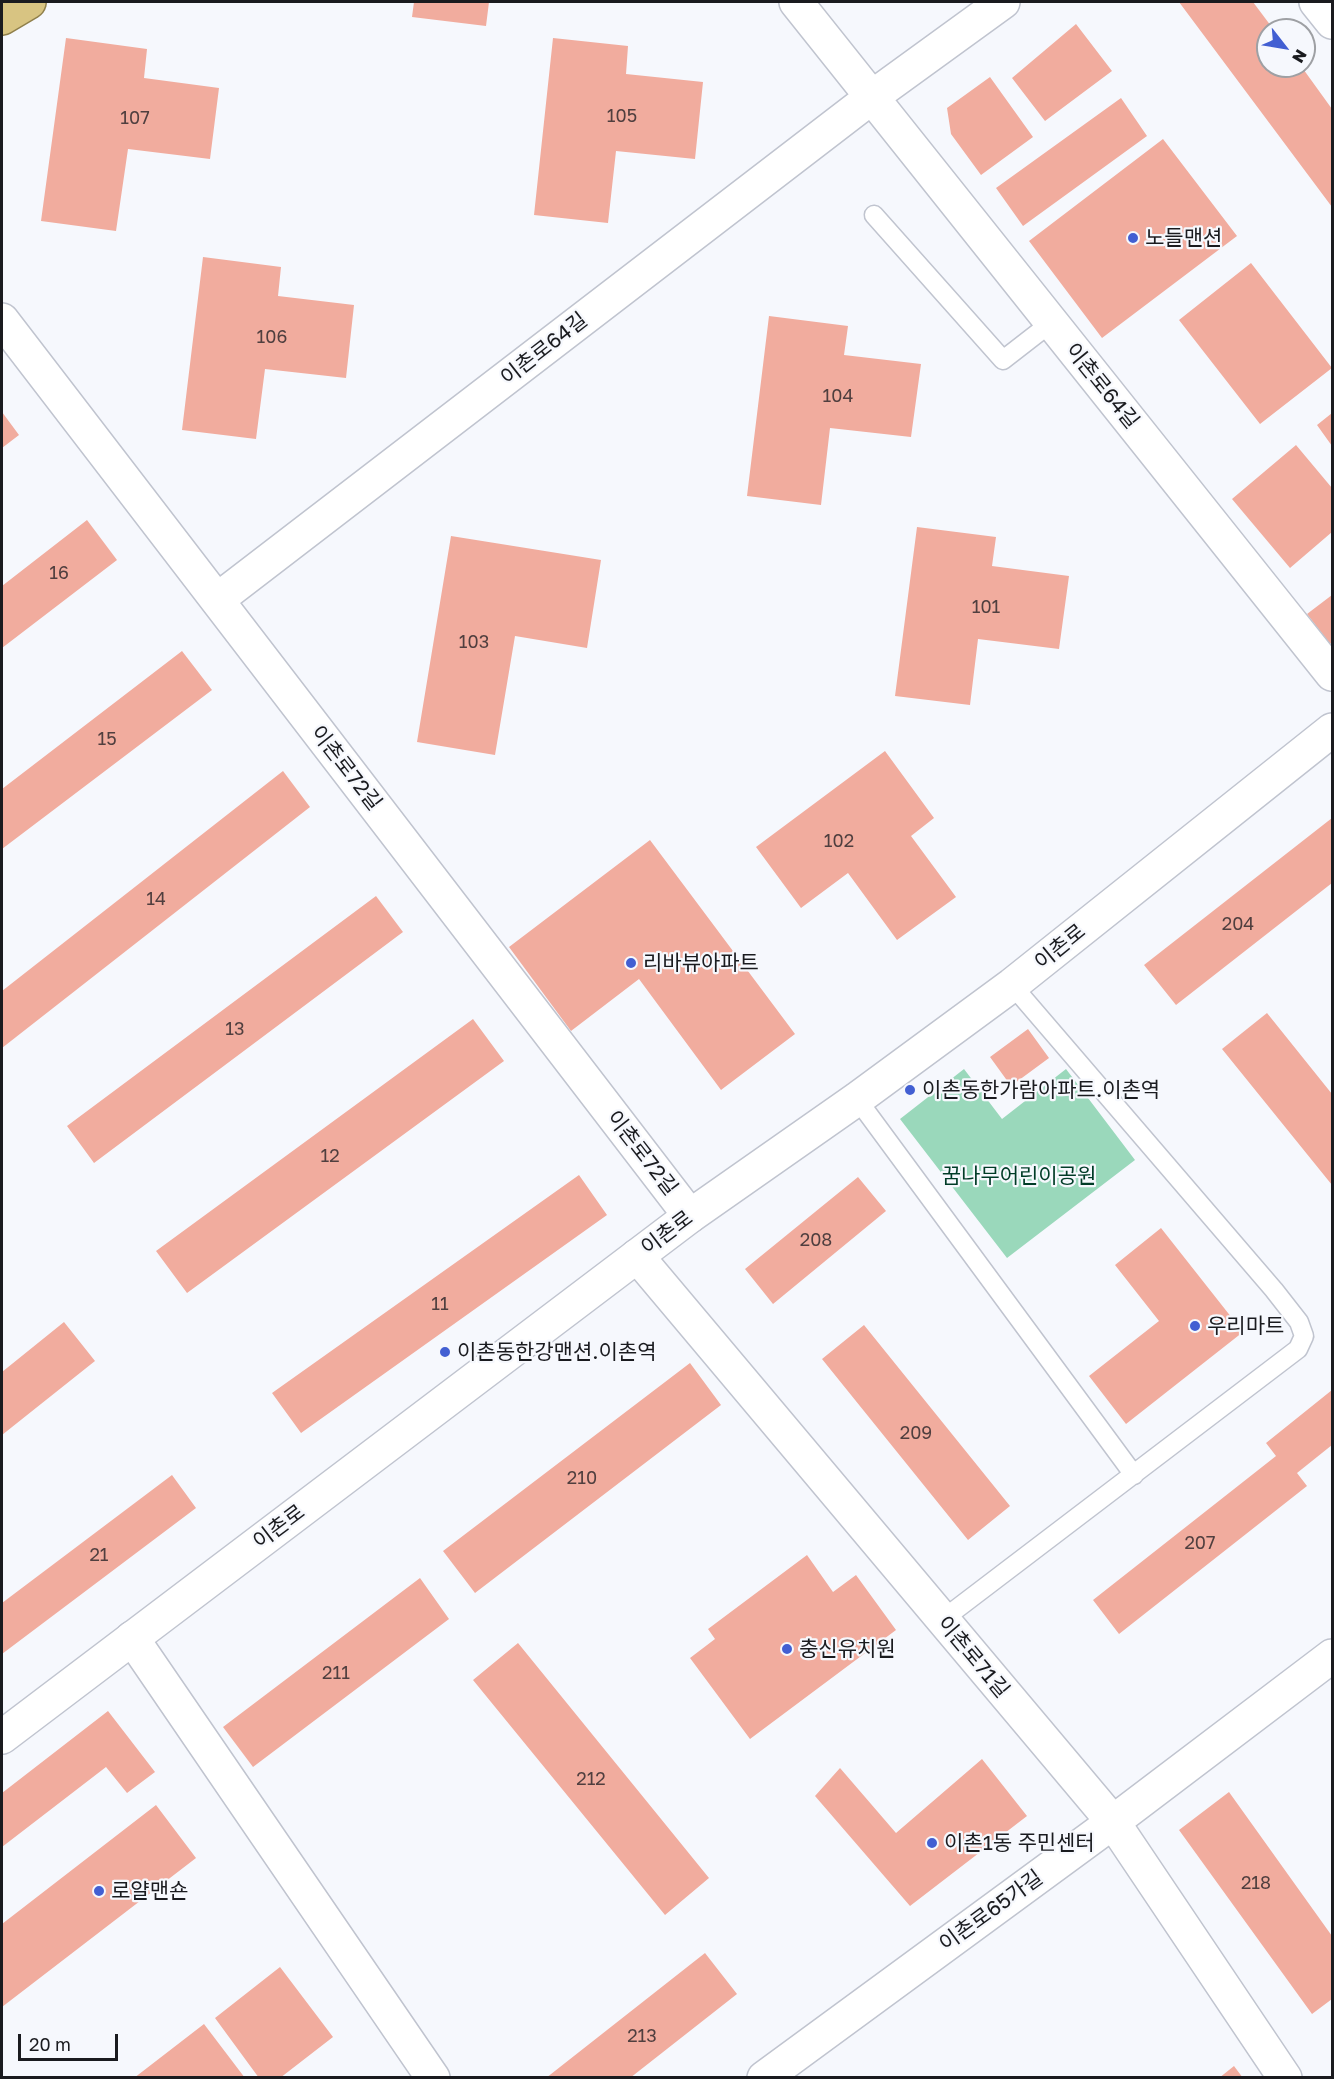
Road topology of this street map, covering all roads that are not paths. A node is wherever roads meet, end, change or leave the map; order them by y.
1 (29, 2) edge
2 (796, 2) edge
3 (1003, 2) edge
4 (1316, 2) edge
5 (2, 18) edge
6 (1332, 22) edge
7 (872, 97) junction
8 (874, 214) dead end
9 (2, 320) edge
10 (1052, 322) junction
11 (217, 600) junction
12 (1332, 674) edge
13 (1332, 730) edge
14 (1012, 985) junction
15 (857, 1099) junction
16 (690, 1216) junction
17 (637, 1256) junction
18 (1134, 1475) junction
19 (942, 1620) junction
20 (132, 1638) junction
21 (1332, 1656) edge
22 (2, 1737) edge
23 (1113, 1822) junction
24 (434, 2078) edge
25 (764, 2078) edge
26 (1285, 2078) edge

1 - 5 highway
2 - 7 street, 이촌로64길
3 - 7 street, 이촌로64길
4 - 6 street
7 - 10 street, 이촌로64길
7 - 11 street, 이촌로64길
8 - 10 lane
9 - 11 street, 이촌로72길
10 - 12 street, 이촌로64길
11 - 16 street, 이촌로72길
13 - 14 street, 이촌로
14 - 15 street, 이촌로
14 - 18 lane
15 - 16 street, 이촌로
15 - 18 lane
16 - 17 street, 이촌로
17 - 19 street, 이촌로71길
17 - 20 street, 이촌로
18 - 19 lane
19 - 23 street, 이촌로71길
20 - 22 street, 이촌로
20 - 24 street
21 - 23 street, 이촌로65가길
23 - 25 street, 이촌로65가길
23 - 26 street, 이촌로71길

